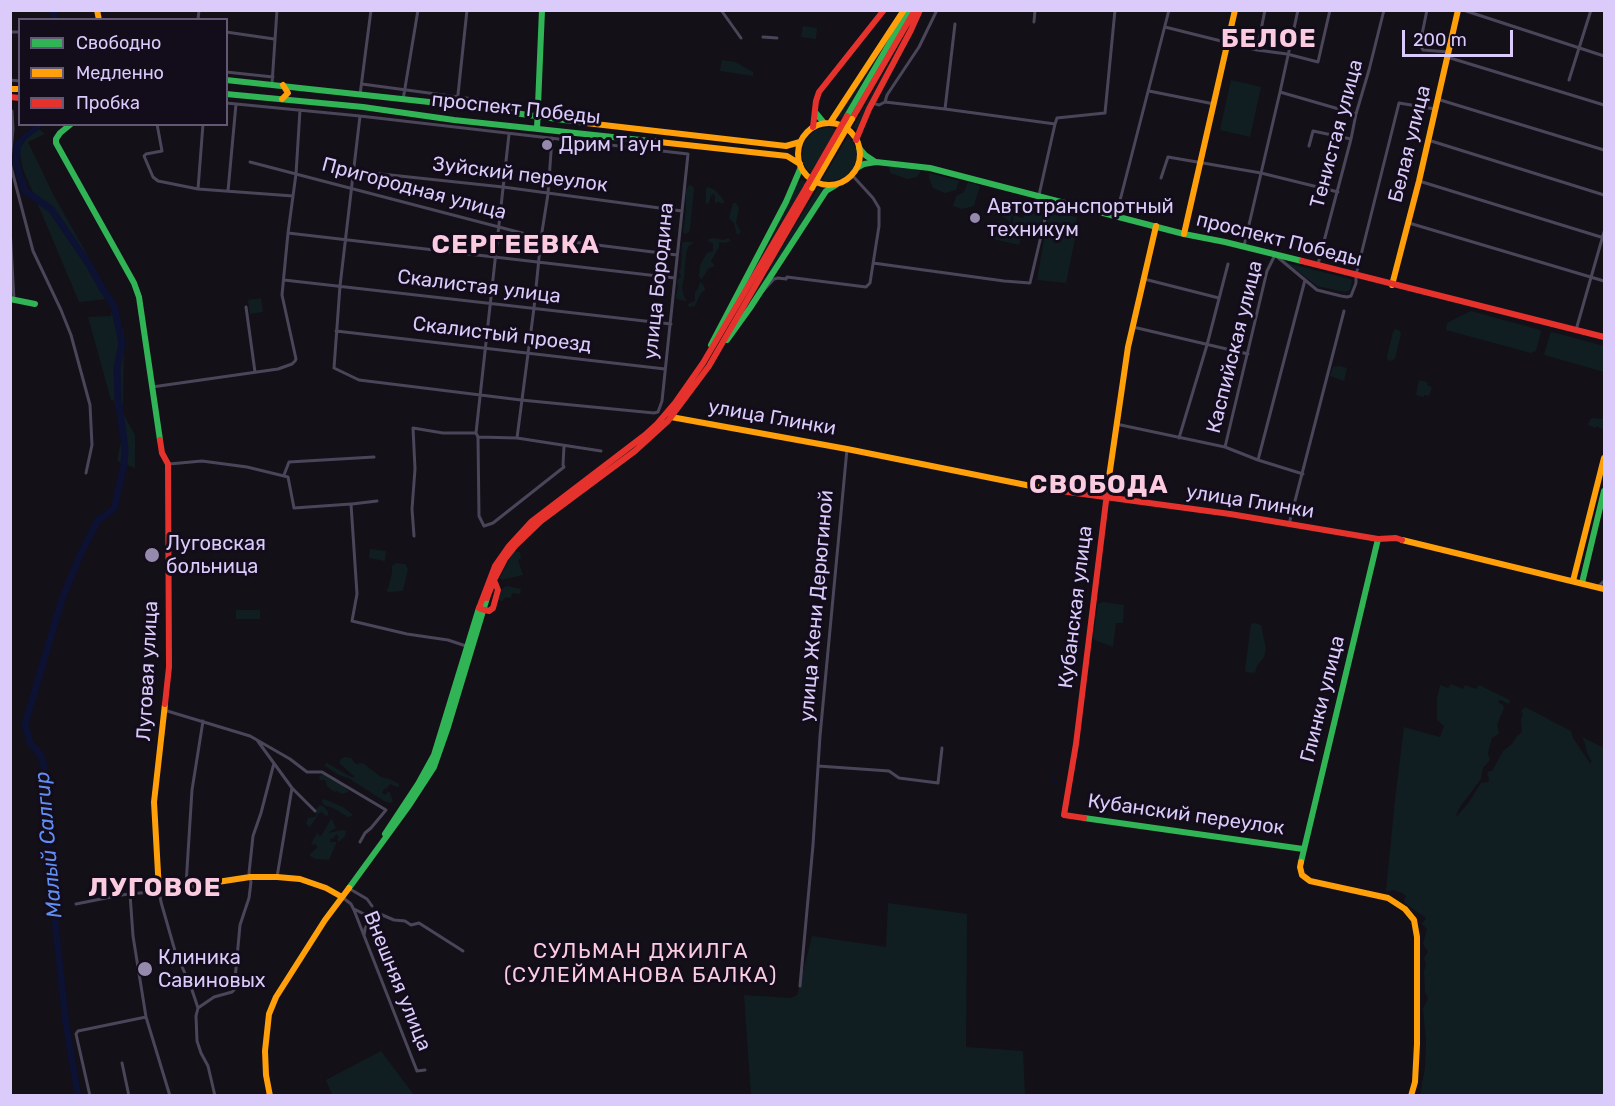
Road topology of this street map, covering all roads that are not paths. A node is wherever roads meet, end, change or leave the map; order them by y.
1 (277, 10) edge
2 (371, 10) edge
3 (418, 10) edge
4 (466, 10) edge
5 (542, 10) edge
6 (721, 10) edge
7 (884, 10) edge
8 (904, 10) edge
9 (909, 10) edge
10 (918, 10) edge
11 (937, 10) edge
12 (1035, 10) edge
13 (1115, 10) edge
14 (1169, 10) edge
15 (1235, 10) edge
16 (1265, 10) edge
17 (1298, 10) edge
18 (1330, 10) edge
19 (1384, 10) edge
20 (1427, 10) edge
21 (1458, 10) edge
22 (1463, 10) edge
23 (1591, 10) edge
24 (1034, 22) dead end
25 (955, 24) dead end
26 (1165, 27) junction
27 (228, 32) edge
28 (763, 37) dead end
29 (741, 38) dead end
30 (777, 38) dead end
31 (274, 39) junction
32 (1228, 42) junction
33 (1578, 47) junction
34 (1257, 50) junction
35 (1287, 54) junction
36 (1448, 55) junction
37 (1605, 56) edge
38 (228, 72) edge
39 (228, 80) edge
40 (272, 80) junction
41 (1569, 80) dead end
42 (362, 84) junction
43 (283, 86) junction
44 (405, 90) junction
45 (1149, 91) junction
46 (1280, 92) junction
47 (228, 94) edge
48 (360, 95) junction
49 (282, 99) junction
50 (1437, 99) junction
51 (404, 100) junction
52 (457, 101) junction
53 (885, 102) junction
54 (228, 103) edge
55 (236, 103) junction
56 (872, 103) junction
57 (503, 104) dead end
58 (1214, 104) junction
59 (1605, 105) edge
60 (945, 109) junction
61 (1435, 109) junction
62 (300, 110) junction
63 (12, 111) edge
64 (815, 112) junction
65 (1356, 114) junction
66 (360, 116) junction
67 (538, 116) junction
68 (850, 118) junction
69 (827, 123) junction
70 (1055, 124) junction
71 (68, 126) edge
72 (157, 126) edge
73 (203, 126) edge
74 (813, 127) junction
75 (537, 129) junction
76 (508, 134) junction
77 (608, 136) junction
78 (552, 138) junction
79 (856, 140) junction
80 (1351, 140) junction
81 (1428, 140) junction
82 (800, 142) junction
83 (608, 145) junction
84 (1309, 146) dead end
85 (859, 148) junction
86 (1605, 150) edge
87 (10, 162) edge
88 (250, 162) dead end
89 (876, 162) junction
90 (1201, 163) junction
91 (800, 166) junction
92 (857, 168) junction
93 (353, 171) junction
94 (1261, 173) junction
95 (296, 174) junction
96 (852, 175) junction
97 (1161, 178) dead end
98 (1419, 181) junction
99 (836, 185) junction
100 (503, 187) junction
101 (809, 187) junction
102 (351, 188) junction
103 (198, 189) junction
104 (228, 191) junction
105 (1338, 192) junction
106 (548, 194) junction
107 (1039, 195) junction
108 (1605, 195) edge
109 (293, 196) junction
110 (1060, 200) junction
111 (682, 211) junction
112 (1116, 216) junction
113 (1407, 222) junction
114 (1156, 226) junction
115 (10, 227) edge
116 (497, 227) junction
117 (1605, 232) edge
118 (288, 233) junction
119 (1184, 234) junction
120 (542, 238) junction
121 (1604, 238) edge
122 (345, 240) junction
123 (1243, 247) junction
124 (677, 255) junction
125 (1275, 255) junction
126 (494, 258) junction
127 (539, 263) junction
128 (873, 263) junction
129 (1228, 264) dead end
130 (1318, 266) junction
131 (1356, 275) junction
132 (675, 278) junction
133 (1591, 278) junction
134 (1144, 279) junction
135 (284, 280) junction
136 (1305, 280) junction
137 (1605, 281) edge
138 (1392, 285) junction
139 (340, 286) junction
140 (1219, 298) junction
141 (12, 299) edge
142 (756, 300) junction
143 (490, 303) junction
144 (35, 304) dead end
145 (246, 307) dead end
146 (534, 308) junction
147 (1344, 311) dead end
148 (671, 324) junction
149 (1133, 327) junction
150 (1576, 330) junction
151 (336, 331) junction
152 (1605, 337) edge
153 (723, 342) junction
154 (1207, 345) junction
155 (486, 349) junction
156 (528, 353) junction
157 (1248, 354) junction
158 (707, 356) junction
159 (665, 369) junction
160 (255, 372) junction
161 (152, 387) junction
162 (480, 394) junction
163 (522, 400) junction
164 (671, 417) junction
165 (1116, 424) junction
166 (477, 435) junction
167 (517, 438) junction
168 (1179, 438) junction
169 (564, 446) junction
170 (1225, 447) junction
171 (847, 449) junction
172 (601, 451) dead end
173 (374, 457) dead end
174 (1605, 458) edge
175 (1258, 460) junction
176 (168, 464) junction
177 (86, 473) dead end
178 (1302, 474) junction
179 (284, 475) junction
180 (1605, 491) edge
181 (1106, 497) junction
182 (376, 501) dead end
183 (351, 504) junction
184 (1289, 524) junction
185 (414, 536) dead end
186 (1378, 538) junction
187 (1573, 581) junction
188 (1605, 581) edge
189 (1582, 583) junction
190 (1601, 588) edge
191 (481, 609) junction
192 (468, 647) junction
193 (164, 710) junction
194 (203, 721) junction
195 (256, 740) junction
196 (942, 748) dead end
197 (274, 763) junction
198 (818, 766) junction
199 (292, 788) junction
200 (315, 811) dead end
201 (1064, 815) joint
202 (360, 842) dead end
203 (1303, 849) junction
204 (376, 850) junction
205 (250, 877) junction
206 (277, 877) junction
207 (186, 885) junction
208 (348, 888) junction
209 (159, 891) junction
210 (130, 894) junction
211 (342, 897) junction
212 (76, 904) dead end
213 (372, 906) dead end
214 (352, 907) junction
215 (371, 915) junction
216 (364, 938) junction
217 (463, 951) dead end
218 (800, 987) dead end
219 (198, 1008) junction
220 (146, 1017) junction
221 (122, 1063) dead end
222 (425, 1070) dead end
223 (90, 1095) edge
224 (129, 1095) edge
225 (170, 1095) edge
226 (215, 1095) edge
227 (270, 1095) edge
228 (1411, 1095) edge

1 - 31 street
2 - 42 street
3 - 44 street
4 - 52 street
5 - 67 main road
6 - 29 street
7 - 64 main road
8 - 69 main road
9 - 68 main road
10 - 56 main road
10 - 68 main road
11 - 53 street
12 - 24 street
13 - 70 street
14 - 26 street
15 - 32 main road
16 - 34 street
17 - 35 street
18 - 35 street
19 - 65 street, Тенистая улица
20 - 36 street
21 - 36 main road, Белая улица
22 - 33 street
23 - 33 street
25 - 60 street
26 - 32 street
26 - 45 street
27 - 31 street
28 - 30 street
31 - 40 street
32 - 34 street
32 - 58 main road
33 - 37 street
33 - 41 street
34 - 35 street
35 - 46 street
36 - 50 main road, Белая улица
36 - 59 street
38 - 40 street
39 - 40 main road, проспект Победы
40 - 43 main road, проспект Победы
42 - 44 street
42 - 48 street
43 - 48 main road, проспект Победы
43 - 49 main road
44 - 51 street
44 - 52 street
45 - 58 street
45 - 112 street
46 - 65 street
46 - 94 street
47 - 49 main road, проспект Победы
48 - 51 main road, проспект Победы
49 - 75 main road, проспект Победы
50 - 61 main road, Белая улица
50 - 86 street
51 - 52 main road, проспект Победы
52 - 57 street
52 - 67 main road, проспект Победы
53 - 56 street
53 - 60 street
54 - 55 street
55 - 62 street
55 - 104 street
56 - 79 main road
58 - 90 main road
60 - 70 street
61 - 81 main road, Белая улица
61 - 131 street
62 - 66 street
62 - 95 street
63 - 87 street
64 - 69 main road
64 - 74 main road
65 - 80 street, Тенистая улица
66 - 76 street
66 - 93 street
67 - 75 main road
67 - 82 main road, проспект Победы
68 - 101 main road, bridge
69 - 74 main road
69 - 79 main road
70 - 107 street
71 - 161 main road, Луговая улица
72 - 103 street
73 - 103 street
74 - 82 main road
75 - 77 main road, проспект Победы
76 - 78 street
76 - 100 street
77 - 83 street
77 - 91 main road, проспект Победы
78 - 83 street
78 - 106 street
79 - 85 main road
80 - 84 street
80 - 105 street, Тенистая улица
81 - 98 main road, Белая улица
81 - 108 street
82 - 91 main road
83 - 111 street, улица Бородина
85 - 89 main road
85 - 92 main road
87 - 177 street
88 - 95 street, Пригородная улица
89 - 92 main road, проспект Победы
89 - 107 main road, проспект Победы
90 - 94 street
90 - 97 street
90 - 119 main road
91 - 99 main road
91 - 158 main road
92 - 96 main road
93 - 100 street, Зуйский переулок
93 - 102 street
94 - 105 street
94 - 123 street
95 - 102 street, Пригородная улица
95 - 109 street
96 - 99 main road
96 - 128 street
98 - 113 main road, Белая улица
98 - 121 street
99 - 142 main road
100 - 106 street, Зуйский переулок
100 - 116 street
101 - 153 main road
101 - 158 main road
102 - 116 street, Пригородная улица
102 - 122 street
103 - 104 street
104 - 109 street
105 - 130 street, Тенистая улица
106 - 111 street, Зуйский переулок
106 - 120 street
107 - 110 main road, проспект Победы
109 - 118 street
110 - 112 main road, проспект Победы
110 - 128 street
111 - 124 street, улица Бородина
112 - 114 main road, проспект Победы
113 - 133 street
113 - 138 main road, Белая улица
114 - 119 main road, проспект Победы
114 - 134 main road, Кубанская улица
115 - 141 street
116 - 120 street, Пригородная улица
116 - 126 street
117 - 121 street
118 - 122 street
118 - 135 street
119 - 123 main road, проспект Победы
120 - 124 street, Пригородная улица
120 - 127 street
121 - 133 street
122 - 126 street
122 - 139 street
123 - 125 main road, проспект Победы
124 - 132 street, улица Бородина
125 - 130 main road, проспект Победы
125 - 136 street
125 - 157 street, Каспийская улица
126 - 127 street
126 - 143 street
127 - 132 street
127 - 146 street
128 - 142 street
129 - 140 street
130 - 131 main road, проспект Победы
131 - 136 street
131 - 138 main road, проспект Победы
132 - 148 street, улица Бородина
133 - 137 street
133 - 150 street
134 - 140 street
134 - 149 main road, Кубанская улица
135 - 139 street, Скалистая улица
135 - 160 street
136 - 175 street
138 - 150 main road, проспект Победы
139 - 143 street, Скалистая улица
139 - 151 street
140 - 154 street
141 - 144 main road
142 - 153 main road
143 - 146 street, Скалистая улица
143 - 155 street
145 - 160 street
146 - 148 street, Скалистая улица
146 - 156 street
147 - 178 street
148 - 159 street, улица Бородина
149 - 154 street
149 - 165 main road, Кубанская улица
150 - 152 main road, проспект Победы
151 - 155 street, Скалистый проезд
151 - 162 street
153 - 164 main road
154 - 157 street
154 - 168 street
155 - 156 street, Скалистый проезд
155 - 162 street
156 - 159 street, Скалистый проезд
156 - 163 street
157 - 170 street, Каспийская улица
158 - 191 main road
159 - 163 street, улица Бородина
160 - 161 street
161 - 176 main road, Луговая улица
162 - 163 street
162 - 166 street
163 - 167 street
164 - 171 main road, улица Глинки
164 - 191 main road
165 - 168 street
165 - 181 main road, Кубанская улица
166 - 167 street
166 - 169 street
166 - 185 street
167 - 169 street
168 - 170 street
169 - 172 street
170 - 175 street
171 - 181 main road, улица Глинки
171 - 198 street, улица Жени Дерюгиной
173 - 179 street
174 - 187 main road
175 - 178 street
176 - 179 street
176 - 193 main road, Луговая улица
178 - 184 street
179 - 183 street
180 - 189 main road
181 - 184 main road, улица Глинки
181 - 201 main road, Кубанская улица
182 - 183 street
183 - 192 street
184 - 186 main road, улица Глинки
186 - 187 main road, улица Глинки
186 - 203 main road, Глинки улица
187 - 189 main road, улица Глинки
188 - 190 street
189 - 190 main road, улица Глинки
191 - 192 main road
191 - 204 main road
192 - 204 main road
193 - 194 street
193 - 209 main road, Луговая улица
194 - 195 street
194 - 207 street
195 - 197 street
195 - 202 street
196 - 198 street
197 - 199 street
197 - 205 street
198 - 218 street, улица Жени Дерюгиной
199 - 200 street
199 - 206 street
201 - 203 main road, Кубанский переулок
203 - 228 main road, Глинки улица
204 - 208 main road
205 - 206 main road
205 - 207 main road
205 - 219 street
206 - 211 main road
207 - 209 main road
208 - 211 main road
208 - 213 street
209 - 210 street
209 - 219 street, Луговая улица
210 - 212 street
210 - 220 street
211 - 214 street, Внешняя улица
211 - 227 main road
214 - 215 street
214 - 216 street, Внешняя улица
215 - 216 street
215 - 217 street
216 - 222 street, Внешняя улица
219 - 226 street, Луговая улица
220 - 223 street
220 - 225 street
221 - 224 street

